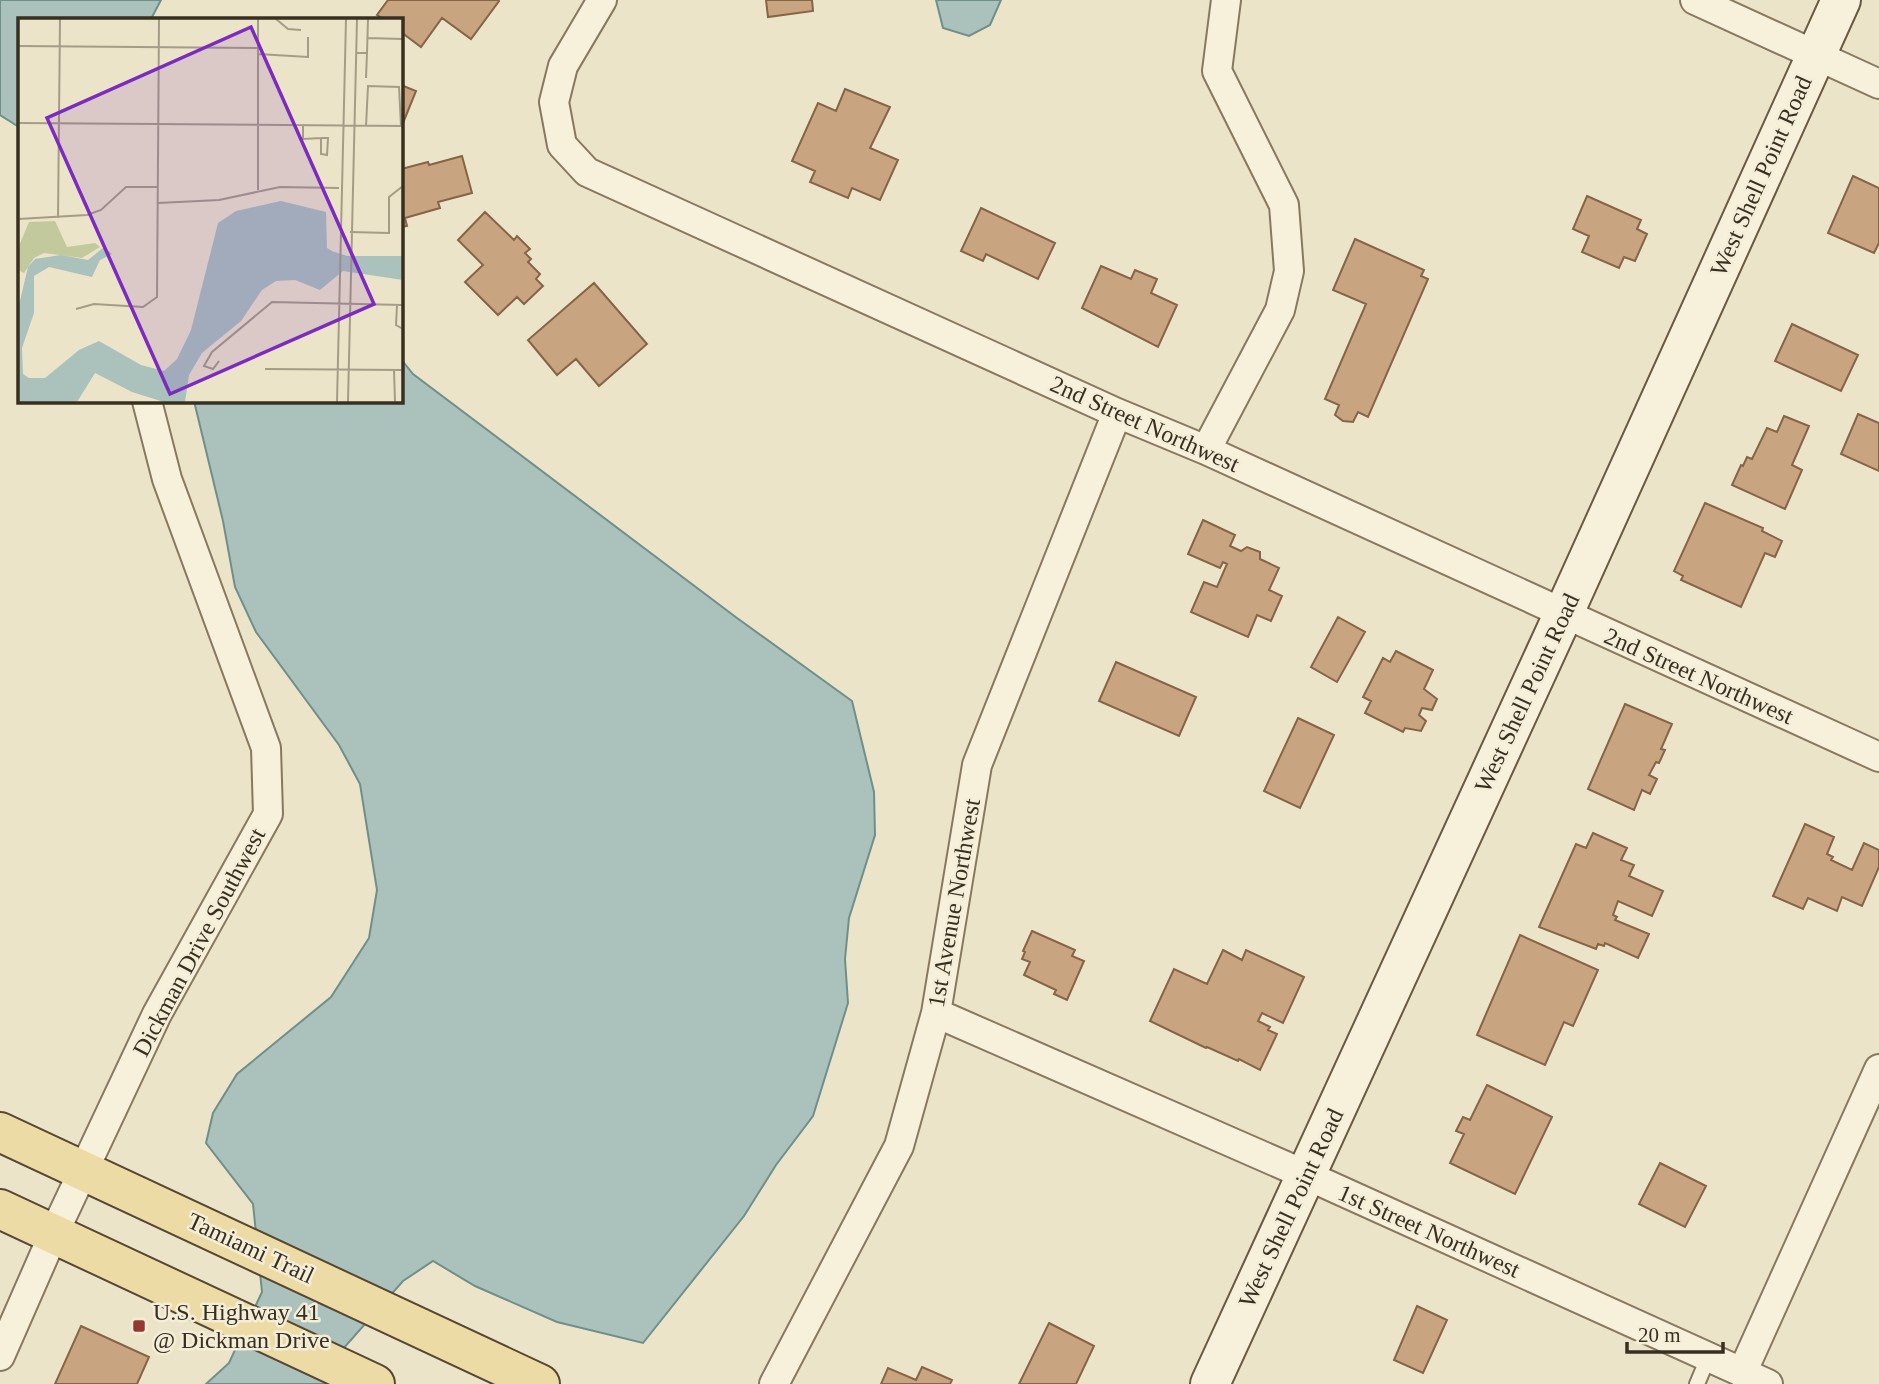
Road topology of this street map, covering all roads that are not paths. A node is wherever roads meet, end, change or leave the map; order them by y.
1 (602, 0) edge
2 (1226, 0) edge
3 (1695, 0) edge
4 (1841, 0) edge
5 (1816, 56) junction
6 (1879, 84) edge
7 (148, 402) edge
8 (1117, 413) junction
9 (1206, 450) junction
10 (1563, 615) junction
11 (1879, 757) edge
12 (936, 1013) junction
13 (1879, 1069) edge
14 (0, 1132) edge
15 (84, 1169) junction
16 (1306, 1175) junction
17 (0, 1209) edge
18 (54, 1233) junction
19 (0, 1356) edge
20 (1708, 1357) junction
21 (1755, 1379) edge
22 (365, 1380) edge
23 (540, 1384) edge
24 (774, 1384) edge
25 (1210, 1384) edge
26 (1697, 1384) edge

1 - 8 street, 2nd Street Northwest
2 - 9 street
3 - 5 street
4 - 5 street, West Shell Point Road
5 - 6 street
5 - 10 street, West Shell Point Road
7 - 15 street, Dickman Drive Southwest
8 - 9 street, 2nd Street Northwest
8 - 12 street, 1st Avenue Northwest
9 - 10 street, 2nd Street Northwest
10 - 11 street, 2nd Street Northwest
10 - 16 street, West Shell Point Road
12 - 16 street, 1st Street Northwest
12 - 24 street, 1st Avenue Northwest
13 - 21 street
14 - 15 main road, Tamiami Trail
15 - 18 street, Dickman Drive Southwest
15 - 23 main road, Tamiami Trail
16 - 20 street, 1st Street Northwest
16 - 25 street, West Shell Point Road
17 - 18 main road
18 - 19 street, Dickman Drive Southwest
18 - 22 main road
20 - 21 street, 1st Street Northwest
20 - 26 lane

